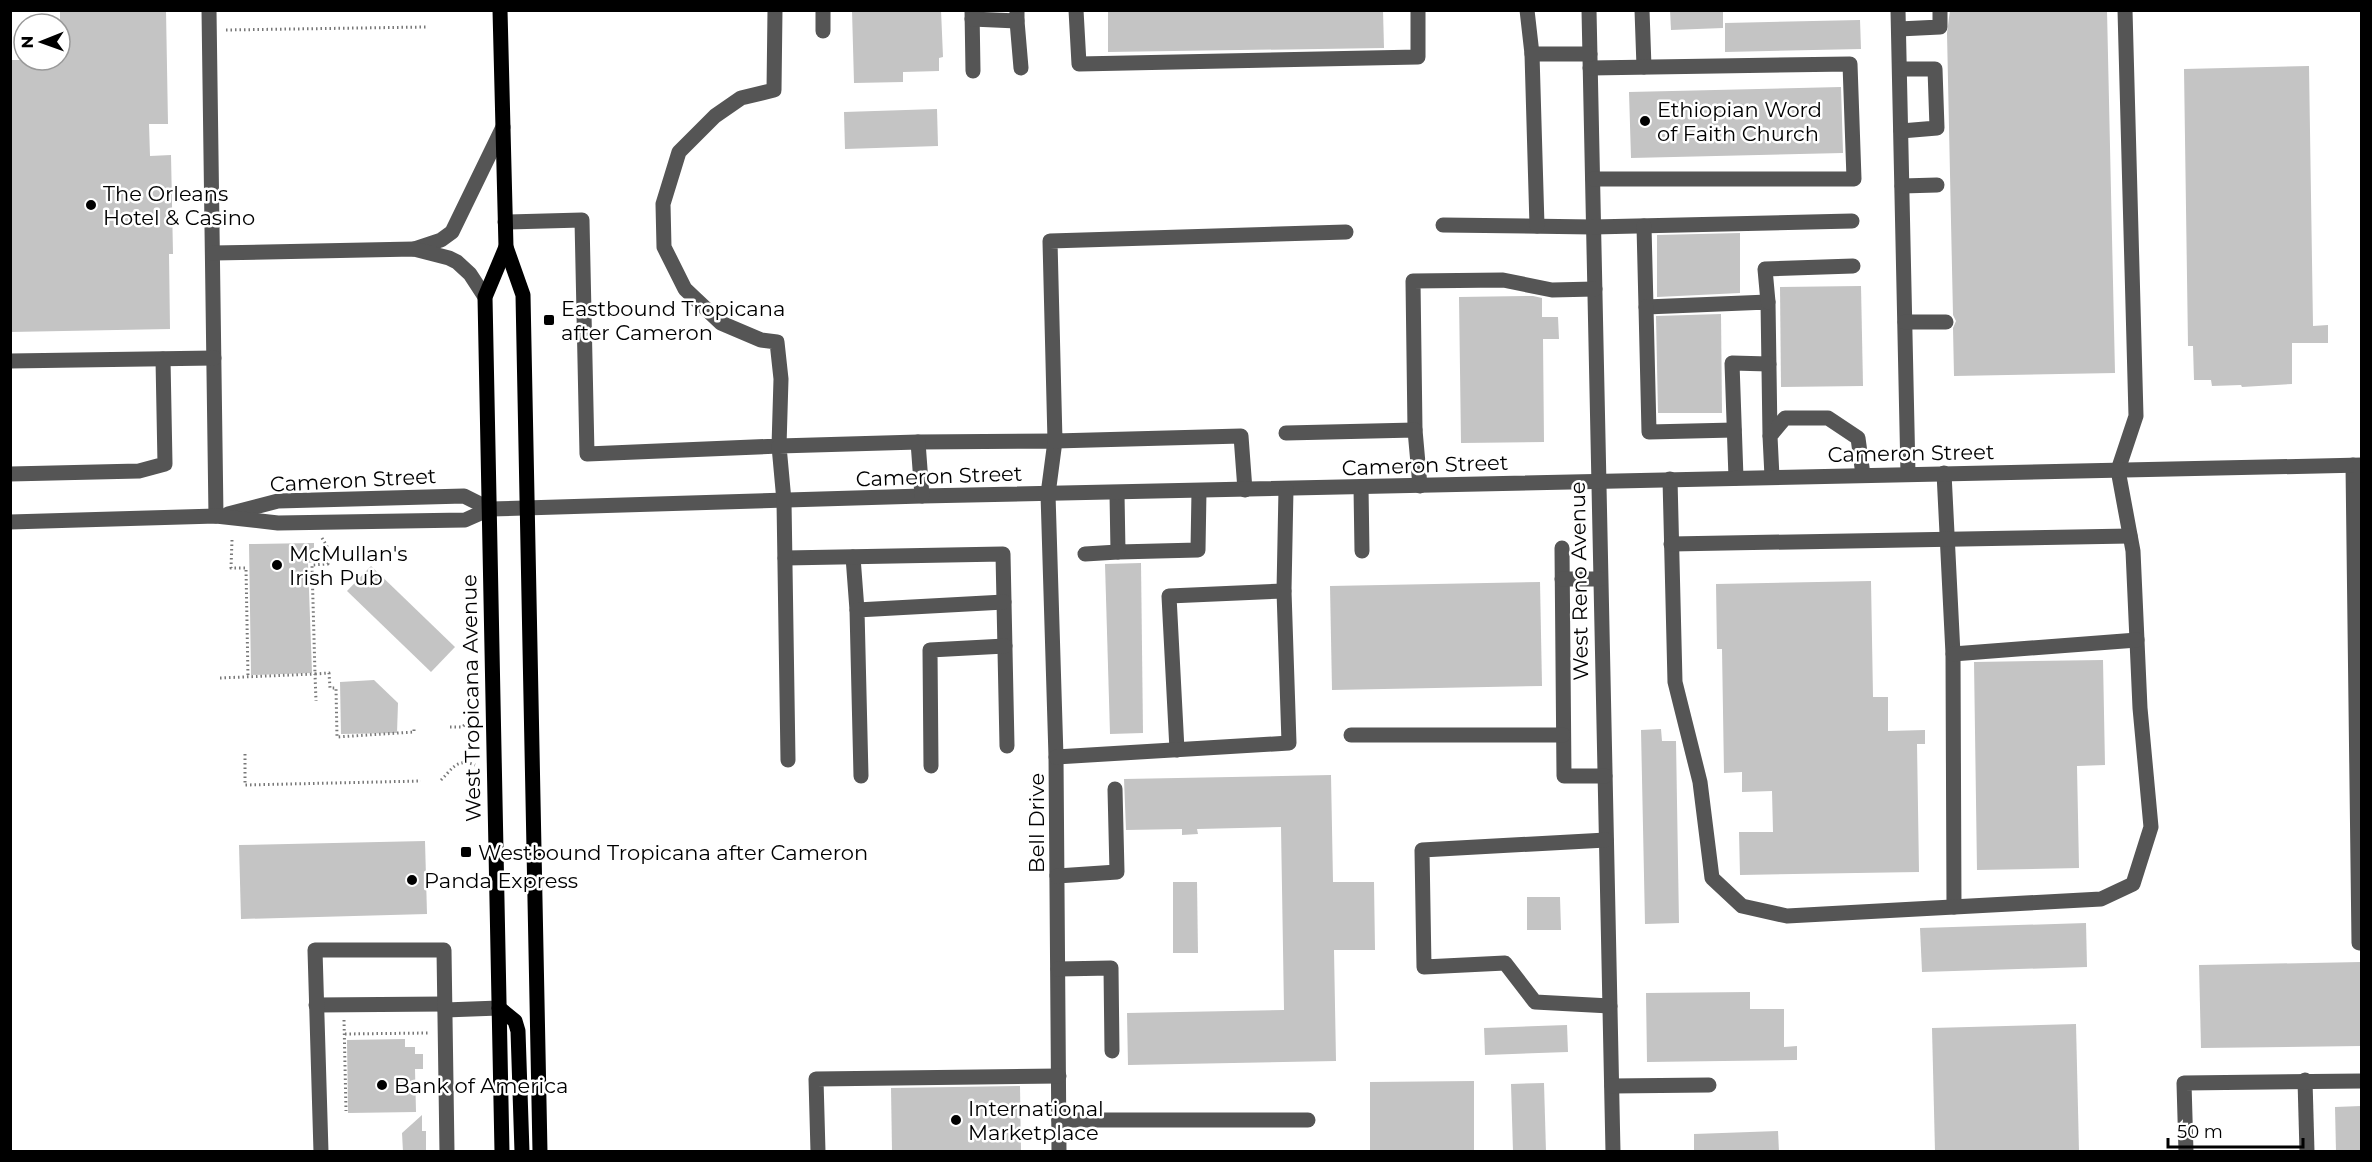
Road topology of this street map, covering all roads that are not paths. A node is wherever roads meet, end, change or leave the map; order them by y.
1 (209, 10) edge
2 (500, 10) edge
3 (776, 10) edge
4 (823, 10) edge
5 (1077, 10) edge
6 (1418, 10) edge
7 (1527, 10) edge
8 (1589, 10) edge
9 (1642, 10) edge
10 (1898, 10) edge
11 (1940, 10) edge
12 (2125, 10) edge
13 (972, 15) edge
14 (1017, 16) edge
15 (1899, 29) junction
16 (823, 31) dead end
17 (1532, 54) junction
18 (1590, 61) junction
19 (1644, 67) junction
20 (1021, 68) dead end
21 (1900, 69) junction
22 (973, 71) dead end
23 (503, 127) junction
24 (1901, 131) junction
25 (1593, 179) junction
26 (1936, 185) dead end
27 (1902, 186) junction
28 (1852, 221) dead end
29 (505, 222) junction
30 (1443, 225) dead end
31 (1537, 226) junction
32 (1593, 226) junction
33 (1644, 226) junction
34 (1346, 232) dead end
35 (506, 248) junction
36 (414, 249) junction
37 (213, 253) junction
38 (1853, 266) dead end
39 (1594, 289) junction
40 (485, 297) junction
41 (1768, 302) junction
42 (1646, 307) junction
43 (1905, 322) junction
44 (1946, 322) dead end
45 (214, 358) junction
46 (163, 359) junction
47 (10, 361) edge
48 (1769, 364) junction
49 (1416, 429) junction
50 (1734, 430) junction
51 (1286, 433) dead end
52 (1770, 436) junction
53 (1055, 441) junction
54 (918, 442) junction
55 (779, 446) junction
56 (2357, 465) edge
57 (2118, 470) junction
58 (1944, 473) junction
59 (10, 474) edge
60 (1908, 474) junction
61 (1863, 475) junction
62 (1772, 477) junction
63 (1736, 478) junction
64 (1670, 479) junction
65 (1598, 481) junction
66 (1420, 486) junction
67 (1361, 487) junction
68 (1286, 489) junction
69 (1245, 490) junction
70 (1199, 491) junction
71 (1118, 493) junction
72 (1048, 494) junction
73 (922, 496) junction
74 (784, 501) junction
75 (528, 508) junction
76 (490, 509) junction
77 (216, 516) junction
78 (10, 522) edge
79 (2130, 536) junction
80 (1947, 540) junction
81 (1671, 544) junction
82 (1562, 548) dead end
83 (1362, 551) dead end
84 (1118, 552) junction
85 (1085, 554) dead end
86 (852, 557) junction
87 (785, 558) junction
88 (1562, 579) junction
89 (1600, 579) junction
90 (1284, 591) junction
91 (1004, 602) junction
92 (857, 610) junction
93 (2137, 640) junction
94 (1005, 646) junction
95 (1953, 654) junction
96 (1351, 735) dead end
97 (1563, 735) junction
98 (1007, 746) dead end
99 (1177, 750) junction
100 (1056, 757) junction
101 (788, 760) dead end
102 (931, 766) dead end
103 (861, 776) dead end
104 (1605, 776) junction
105 (1115, 789) dead end
106 (1606, 840) junction
107 (1057, 876) junction
108 (1954, 907) junction
109 (2361, 943) edge
110 (1058, 969) junction
111 (316, 1005) junction
112 (1610, 1006) junction
113 (445, 1007) junction
114 (499, 1008) junction
115 (1112, 1051) dead end
116 (1059, 1076) junction
117 (2305, 1080) junction
118 (2361, 1081) edge
119 (1709, 1085) dead end
120 (1612, 1086) junction
121 (1059, 1120) junction
122 (1308, 1120) dead end
123 (321, 1152) edge
124 (447, 1152) edge
125 (502, 1152) edge
126 (522, 1152) edge
127 (540, 1152) edge
128 (818, 1152) edge
129 (1059, 1152) edge
130 (1613, 1152) edge
131 (2186, 1152) edge
132 (2307, 1152) edge

1 - 37 street
2 - 23 main road, West Tropicana Avenue
3 - 55 street
4 - 16 street
5 - 6 street
7 - 17 street
8 - 18 street, West Reno Avenue
9 - 19 street
10 - 15 street
11 - 15 street
12 - 57 street
13 - 14 street
13 - 22 street
14 - 20 street
15 - 21 street
17 - 18 street
17 - 31 street
18 - 19 street
18 - 25 street, West Reno Avenue
19 - 25 street
21 - 24 street
21 - 24 street
23 - 29 main road, West Tropicana Avenue
23 - 36 street
24 - 27 street
25 - 32 street, West Reno Avenue
26 - 27 street
27 - 43 street
28 - 33 street
29 - 35 main road, West Tropicana Avenue
29 - 55 street
30 - 31 street
31 - 32 street
32 - 33 street
32 - 39 street, West Reno Avenue
33 - 42 street
34 - 53 street, Bell Drive
35 - 40 main road, West Tropicana Avenue
35 - 75 main road, West Tropicana Avenue
36 - 37 street
36 - 40 street
37 - 45 street
38 - 41 street
39 - 49 street
39 - 65 street, West Reno Avenue
40 - 76 main road, West Tropicana Avenue
41 - 42 street
41 - 48 street
42 - 50 street
43 - 44 street
43 - 60 street
45 - 46 street
45 - 77 street
46 - 47 street
46 - 59 street
48 - 50 street
48 - 52 street
49 - 51 street
49 - 66 street
50 - 63 street
52 - 61 street
52 - 62 street
53 - 54 street
53 - 69 street
53 - 72 street, Bell Drive
54 - 55 street
54 - 73 street
55 - 74 street
56 - 57 street, Cameron Street
56 - 109 street
57 - 58 street, Cameron Street
57 - 79 street
58 - 60 street, Cameron Street
58 - 80 street
60 - 61 street, Cameron Street
61 - 62 street, Cameron Street
62 - 63 street, Cameron Street
63 - 64 street, Cameron Street
64 - 65 street, Cameron Street
64 - 81 street
65 - 66 street, Cameron Street
65 - 89 street, West Reno Avenue
66 - 67 street, Cameron Street
67 - 68 street, Cameron Street
67 - 83 street
68 - 69 street, Cameron Street
68 - 90 street
69 - 70 street, Cameron Street
70 - 71 street, Cameron Street
70 - 84 street
71 - 72 street, Cameron Street
71 - 84 street
72 - 73 street, Cameron Street
72 - 100 street, Bell Drive
73 - 74 street, Cameron Street
74 - 75 street, Cameron Street
74 - 87 street
75 - 76 street, Cameron Street
75 - 127 main road, West Tropicana Avenue
76 - 77 street, Cameron Street
76 - 77 street, Cameron Street
76 - 114 main road, West Tropicana Avenue
77 - 78 street, Cameron Street
79 - 80 street
79 - 93 street
80 - 81 street
80 - 95 street
81 - 108 street
82 - 88 street
84 - 85 street
86 - 87 street
86 - 91 street
86 - 92 street
87 - 101 street
88 - 89 street
88 - 97 street
89 - 104 street, West Reno Avenue
90 - 99 street
90 - 99 street
91 - 92 street
91 - 94 street
92 - 103 street
93 - 95 street
93 - 108 street
94 - 98 street
94 - 102 street
95 - 108 street
96 - 97 street
97 - 104 street
99 - 100 street
100 - 107 street, Bell Drive
104 - 106 street, West Reno Avenue
105 - 107 street
106 - 112 street, West Reno Avenue
106 - 112 street
107 - 110 street, Bell Drive
110 - 115 street
110 - 116 street, Bell Drive
111 - 113 street
111 - 113 street
111 - 123 street
112 - 120 street, West Reno Avenue
113 - 114 street
113 - 124 street
114 - 125 main road, West Tropicana Avenue
114 - 126 main road
116 - 121 street, Bell Drive
116 - 128 street
117 - 118 street
117 - 131 street
117 - 132 street
119 - 120 street
120 - 130 street, West Reno Avenue
121 - 122 street
121 - 129 street, Bell Drive

